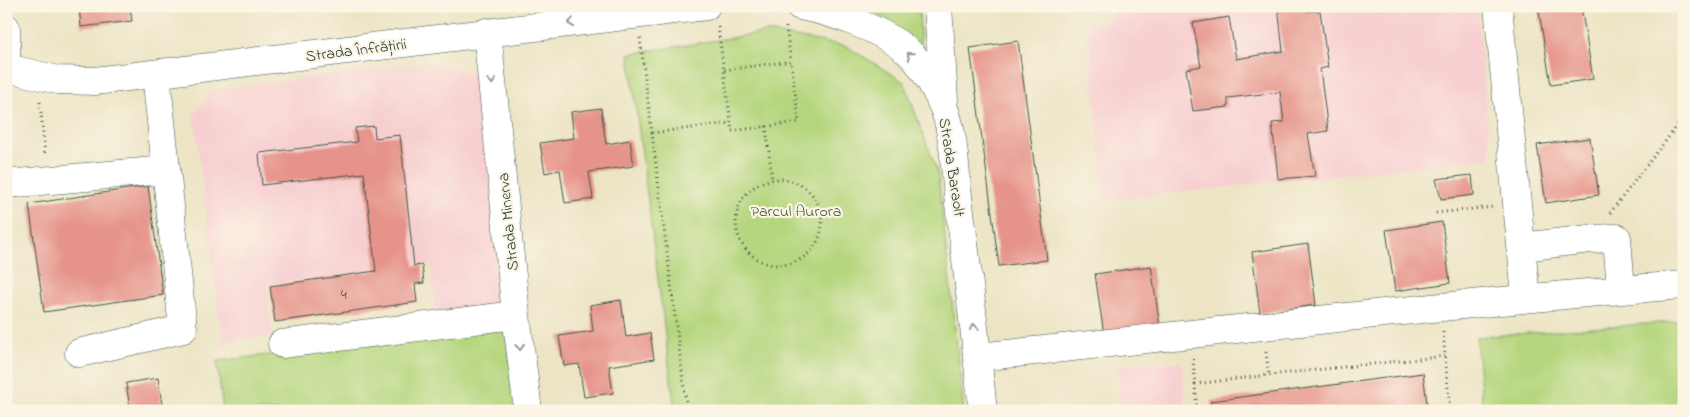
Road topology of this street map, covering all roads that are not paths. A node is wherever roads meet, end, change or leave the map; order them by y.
1 (938, 6) edge
2 (1498, 6) edge
3 (712, 15) edge
4 (792, 15) edge
5 (520, 18) edge
6 (6, 28) edge
7 (487, 32) junction
8 (7, 69) edge
9 (156, 74) junction
10 (945, 111) junction
11 (166, 170) junction
12 (6, 184) edge
13 (1522, 247) junction
14 (1684, 284) edge
15 (1621, 289) junction
16 (1526, 297) junction
17 (516, 315) junction
18 (282, 344) dead end
19 (79, 353) dead end
20 (977, 357) junction
21 (528, 411) edge
22 (983, 411) edge

1 - 10 street
2 - 13 street
3 -> 5 street, Strada Înfrățirii
10 -> 4 street, Strada Baraolt
5 - 7 street, Strada Înfrățirii
6 - 8 street
7 - 9 street, Strada Înfrățirii
7 -> 17 street, Strada Minerva
8 - 9 street, Strada Înfrățirii
9 - 11 street
20 -> 10 street, Strada Baraolt
11 - 12 street
11 - 19 street
13 - 15 street
13 - 16 street
14 - 15 street
15 - 16 street
16 - 20 street
17 - 18 street
17 -> 21 street, Strada Minerva
20 - 22 street, Strada Baraolt

